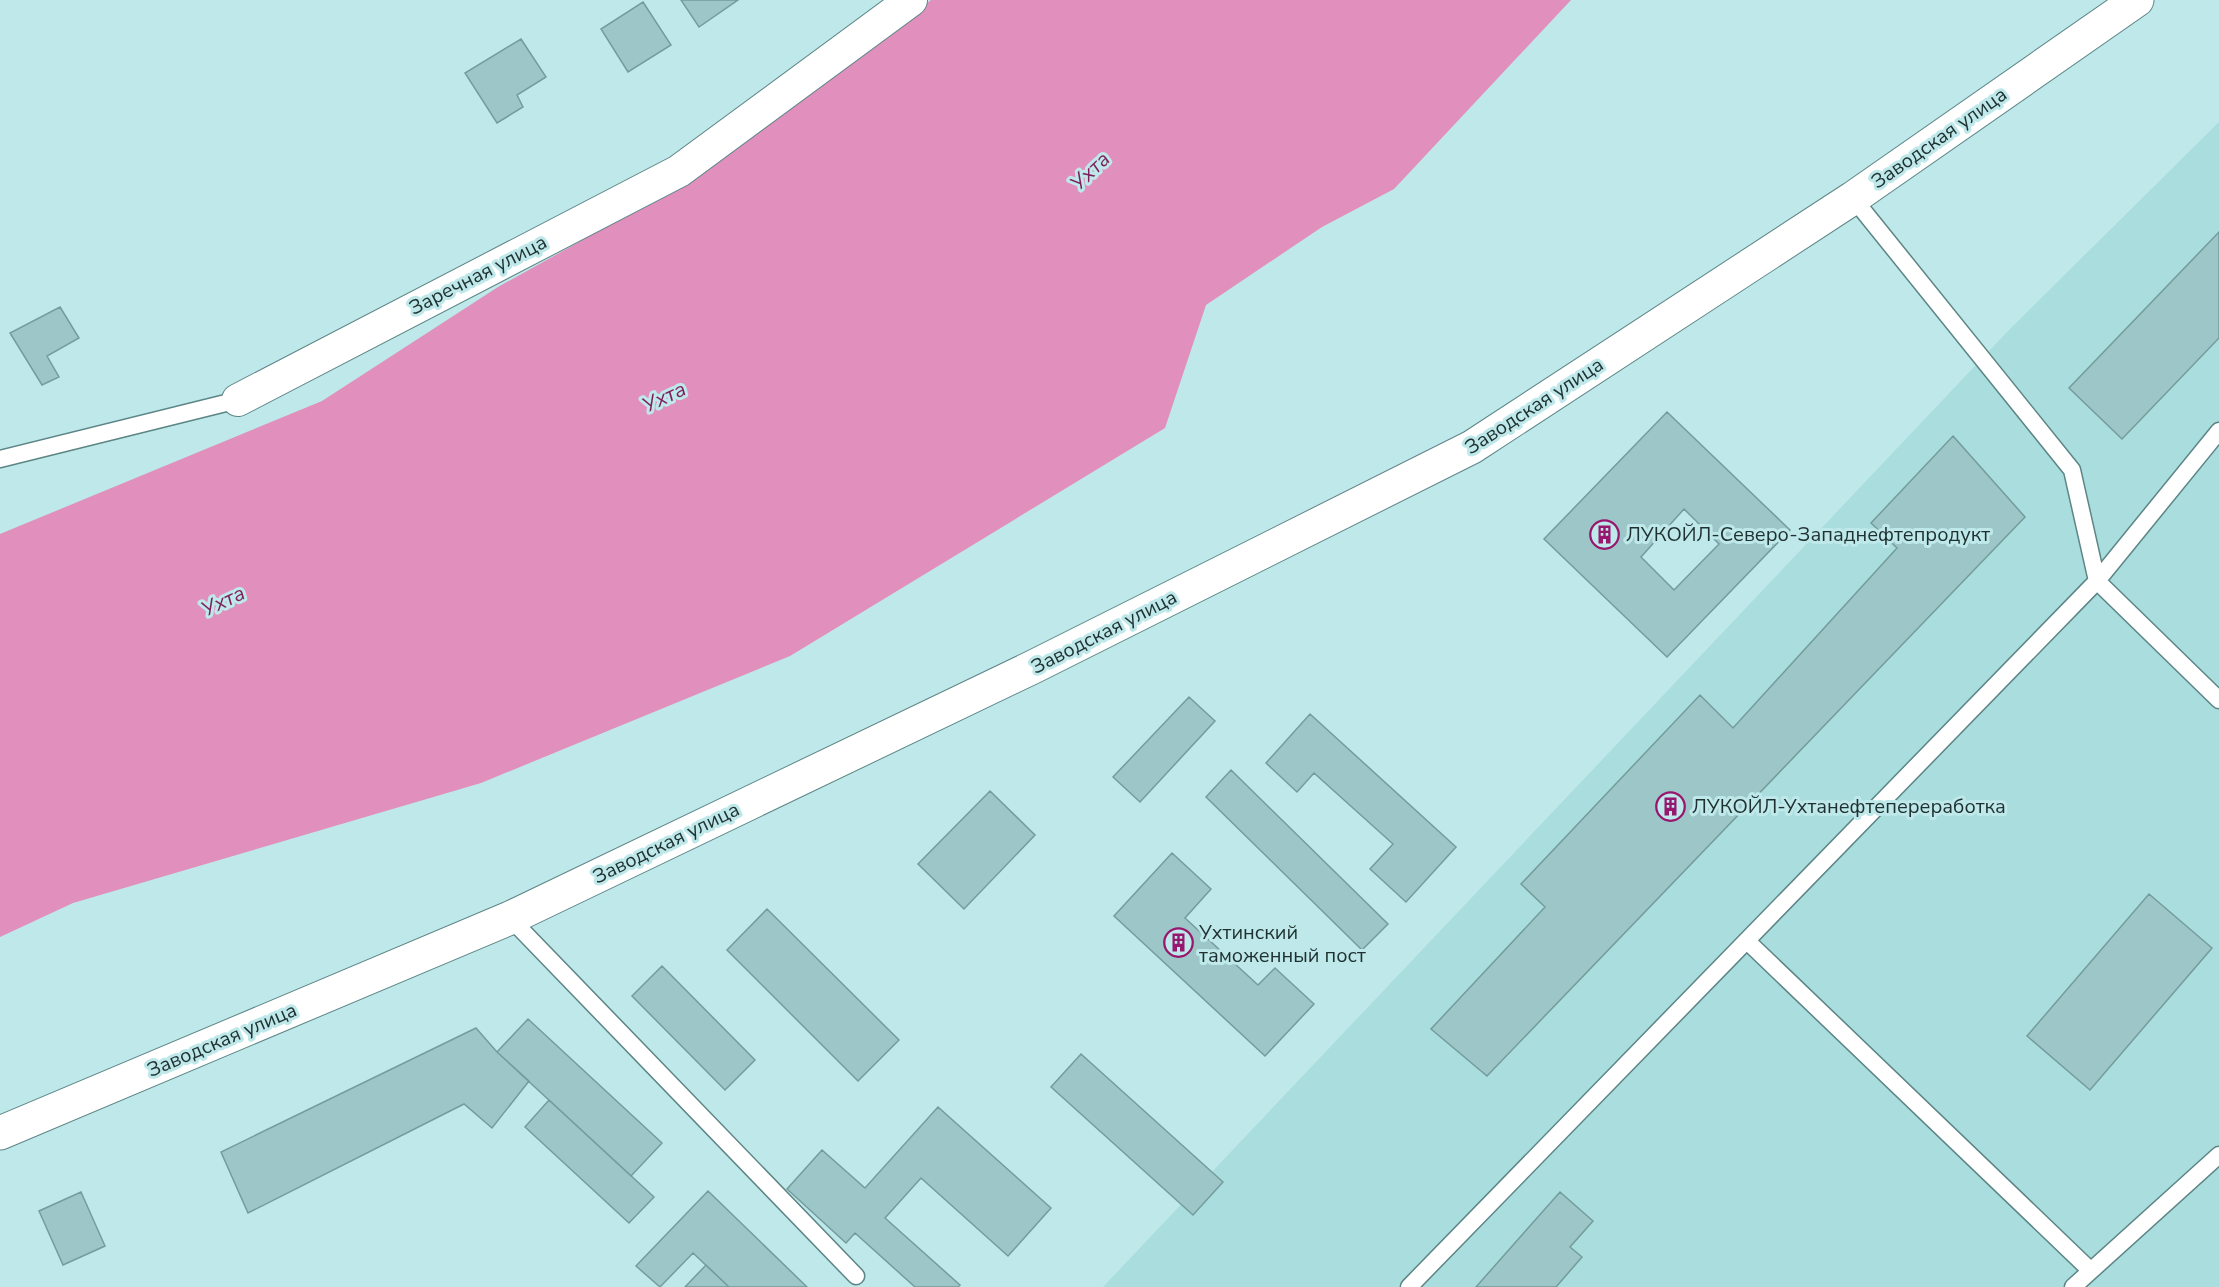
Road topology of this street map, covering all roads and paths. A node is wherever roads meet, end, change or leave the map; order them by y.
1 (911, 0) edge
2 (2137, 0) edge
3 (1853, 198) junction
4 (238, 400) joint
5 (2219, 431) edge
6 (0, 459) edge
7 (2097, 581) junction
8 (2219, 700) edge
9 (510, 918) junction
10 (1747, 941) junction
11 (0, 1133) edge
12 (2219, 1155) edge
13 (2090, 1270) junction
14 (856, 1276) dead end
15 (1409, 1287) edge
16 (2073, 1287) edge

1 - 4 street, Заречная улица
2 - 3 street, Заводская улица
3 - 7 lane
3 - 9 street, Заводская улица
4 - 6 lane, Заречная улица
5 - 7 lane
7 - 8 lane
7 - 10 lane
9 - 11 street, Заводская улица
9 - 14 lane
10 - 13 lane
10 - 15 lane
12 - 13 lane
13 - 16 lane

